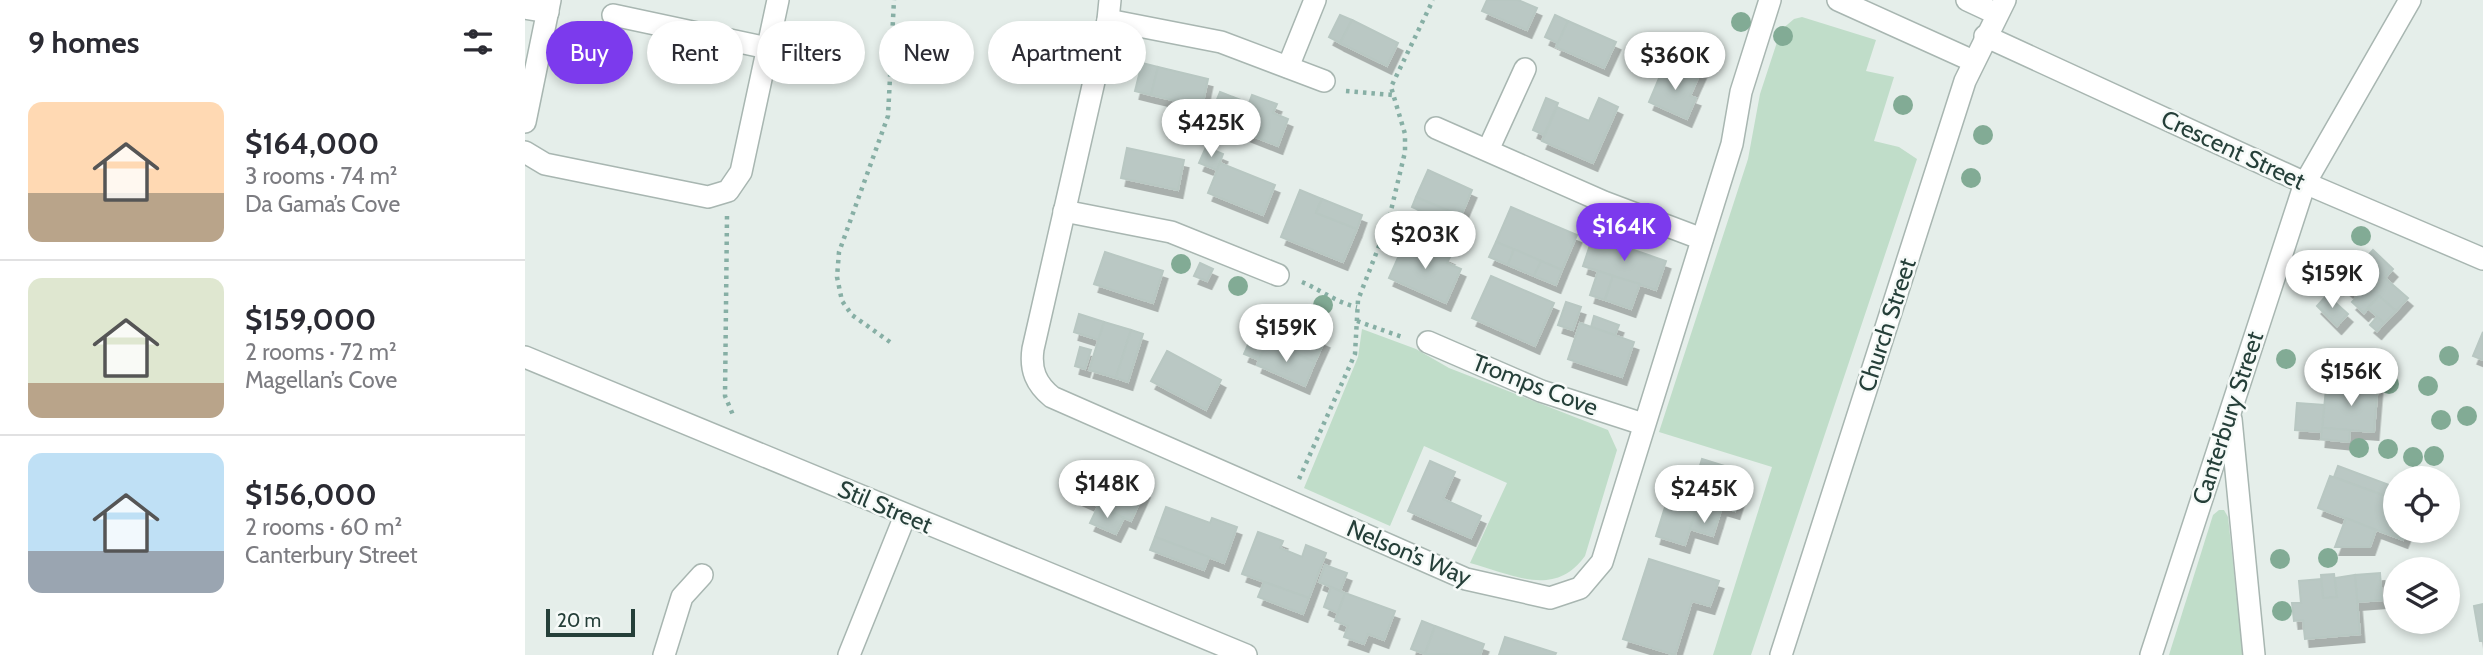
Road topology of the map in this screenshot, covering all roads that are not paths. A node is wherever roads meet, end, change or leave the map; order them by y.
1 (778, 0) edge
2 (1315, 0) edge
3 (1770, 0) edge
4 (1838, 0) edge
5 (1967, 0) edge
6 (2410, 0) edge
7 (549, 6) edge
8 (2001, 7) edge
9 (525, 8) edge
10 (1109, 10) edge
11 (613, 15) dead end
12 (774, 21) edge
13 (1985, 36) junction
14 (757, 46) edge
15 (1973, 61) junction
16 (1288, 67) junction
17 (1525, 69) dead end
18 (1324, 81) road end
19 (760, 84) edge
20 (525, 122) edge
21 (1436, 128) dead end
22 (1488, 150) junction
23 (525, 152) edge
24 (2305, 183) junction
25 (1064, 211) junction
26 (1702, 239) junction
27 (2483, 259) edge
28 (1278, 275) road end
29 (1428, 342) road end
30 (525, 357) edge
31 (2230, 410) junction
32 (1643, 424) junction
33 (905, 516) junction
34 (702, 575) dead end
35 (664, 655) edge
36 (849, 655) edge
37 (1246, 655) edge
38 (1781, 655) edge
39 (2151, 655) edge
40 (2254, 655) edge

1 - 12 street
2 - 16 street
3 - 26 street, Nelson’s Way
4 - 15 street
5 - 8 street
6 - 24 street, Canterbury Street
7 - 9 street
7 - 20 street
8 - 13 street, Church Street
10 - 16 street
10 - 25 street, Nelson’s Way
11 - 14 street
13 - 15 street, Church Street
13 - 24 street, Crescent Street
15 - 38 street, Church Street
16 - 18 street
17 - 22 street
19 - 23 street
21 - 22 street
22 - 26 street
24 - 27 street, Crescent Street
24 - 31 street, Canterbury Street
25 - 28 street
25 - 32 street, Nelson’s Way
26 - 32 street, Nelson’s Way
29 - 32 street, Tromps Cove
30 - 33 street, Stil Street
31 - 39 street, Canterbury Street
31 - 40 street
33 - 36 street
33 - 37 street, Stil Street
34 - 35 street

